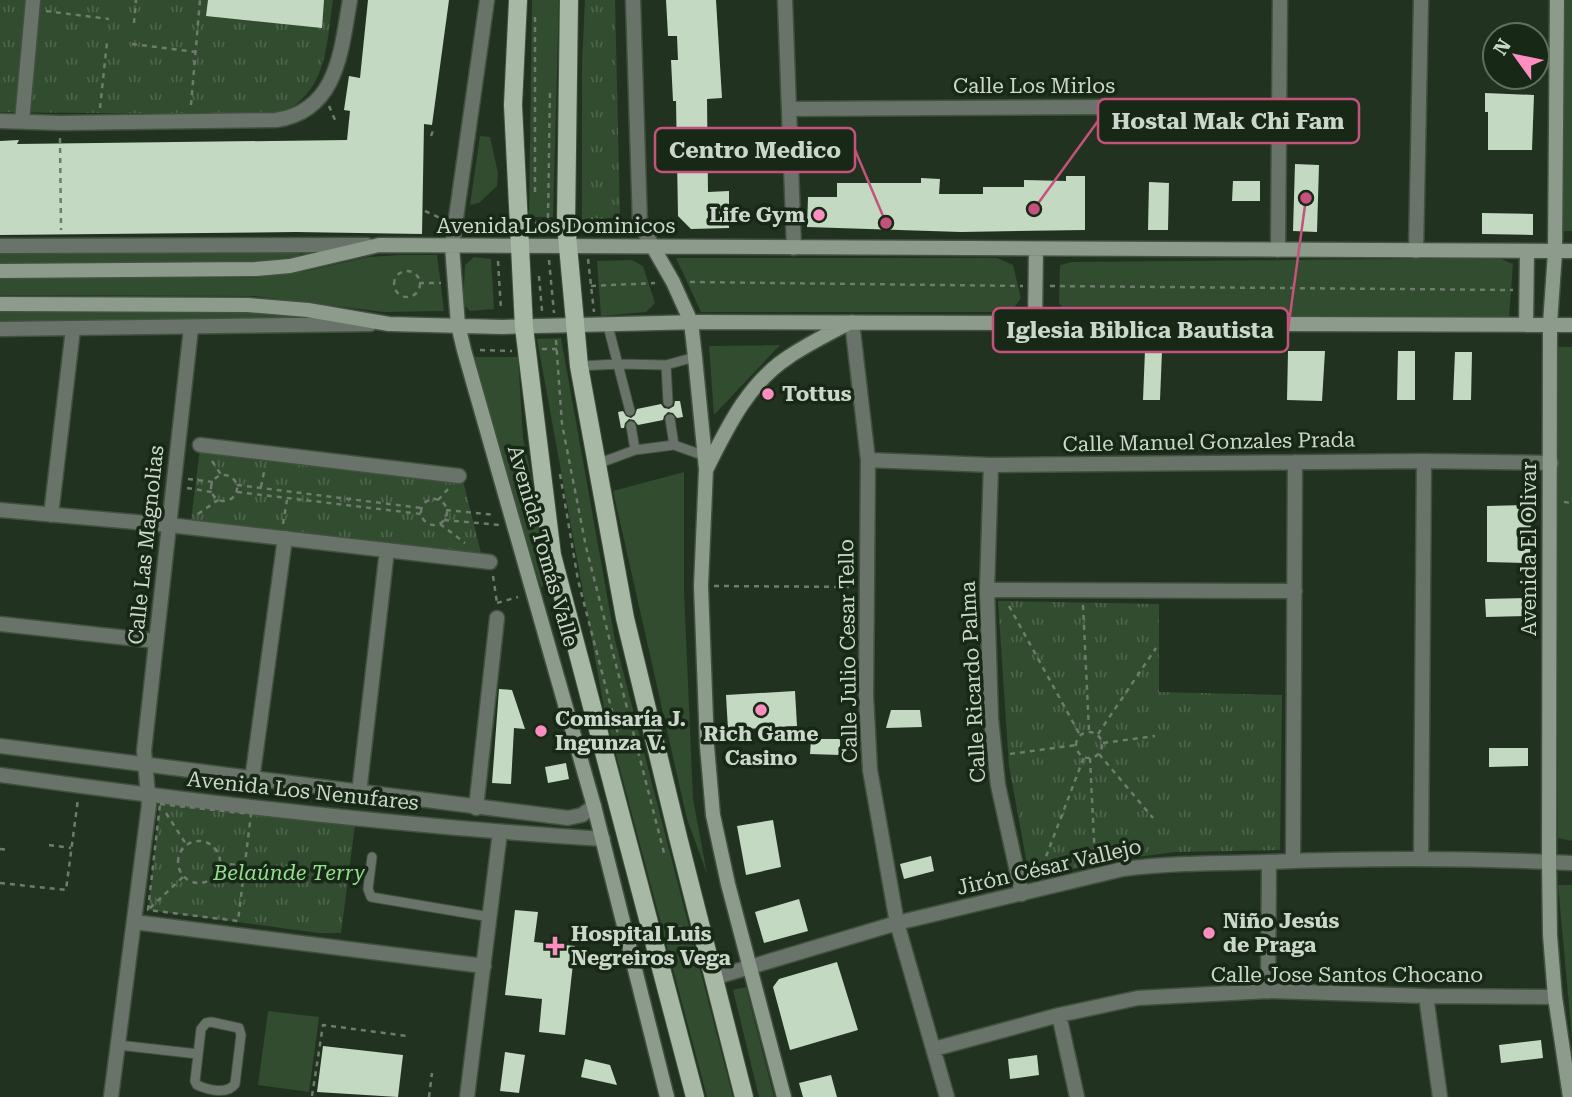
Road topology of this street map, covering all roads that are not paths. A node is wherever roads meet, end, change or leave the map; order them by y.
1 (350, 0) edge
2 (486, 0) edge
3 (518, 0) edge
4 (569, 0) edge
5 (634, 0) edge
6 (785, 0) edge
7 (1280, 0) edge
8 (1422, 0) edge
9 (1557, 0) edge
10 (33, 5) edge
11 (1280, 106) junction
12 (789, 109) junction
13 (0, 121) edge
14 (22, 121) junction
15 (379, 245) junction
16 (0, 246) edge
17 (452, 246) junction
18 (521, 246) junction
19 (567, 246) junction
20 (653, 247) junction
21 (794, 248) junction
22 (1036, 249) junction
23 (1278, 250) junction
24 (1416, 251) junction
25 (1572, 251) edge
26 (1527, 252) junction
27 (1555, 252) junction
28 (0, 271) edge
29 (0, 304) edge
30 (691, 322) junction
31 (851, 322) junction
32 (1035, 323) junction
33 (389, 324) junction
34 (1526, 324) junction
35 (1550, 324) junction
36 (1572, 325) edge
37 (458, 326) junction
38 (574, 326) junction
39 (608, 326) junction
40 (524, 327) junction
41 (191, 328) junction
42 (0, 329) edge
43 (73, 329) junction
44 (695, 357) junction
45 (619, 364) junction
46 (666, 365) junction
47 (579, 366) junction
48 (668, 402) dead end
49 (630, 411) dead end
50 (670, 419) dead end
51 (631, 426) dead end
52 (200, 445) dead end
53 (674, 445) junction
54 (635, 450) junction
55 (868, 460) junction
56 (1424, 461) junction
57 (1295, 462) junction
58 (706, 463) junction
59 (1551, 463) junction
60 (597, 464) junction
61 (992, 465) junction
62 (459, 477) dead end
63 (0, 510) edge
64 (51, 514) junction
65 (169, 525) junction
66 (283, 538) junction
67 (387, 550) junction
68 (490, 562) road end
69 (994, 590) junction
70 (1295, 591) junction
71 (497, 610) road end
72 (0, 624) edge
73 (156, 641) junction
74 (0, 746) edge
75 (146, 766) junction
76 (0, 775) edge
77 (252, 779) junction
78 (359, 793) junction
79 (155, 800) junction
80 (594, 806) junction
81 (476, 807) junction
82 (500, 832) junction
83 (603, 839) junction
84 (372, 857) dead end
85 (1421, 859) junction
86 (1293, 860) junction
87 (1269, 862) junction
88 (1549, 862) junction
89 (1572, 863) edge
90 (1027, 892) junction
91 (490, 917) junction
92 (134, 922) junction
93 (897, 923) junction
94 (484, 966) junction
95 (750, 967) junction
96 (713, 978) junction
97 (1268, 991) junction
98 (1426, 996) junction
99 (1555, 997) junction
100 (1059, 1015) junction
101 (118, 1045) junction
102 (934, 1049) junction
103 (198, 1054) junction
104 (111, 1097) edge
105 (467, 1097) edge
106 (667, 1097) edge
107 (695, 1097) edge
108 (744, 1097) edge
109 (784, 1097) edge
110 (947, 1097) edge
111 (1077, 1097) edge
112 (1440, 1097) edge
113 (1570, 1097) edge

1 - 14 street
2 - 17 street, Avenida Tomás Valle
3 - 18 main road, Avenida Tomás Valle
4 - 19 main road
5 - 20 street
6 - 12 street
7 - 11 street
8 - 24 street
9 - 27 main road, Avenida El Olivar
10 - 14 street
11 - 12 street, Calle Los Mirlos
11 - 23 street
12 - 21 street
13 - 14 street
15 - 16 street, Avenida Los Dominicos
15 - 17 main road, Avenida Los Dominicos
15 - 28 main road, Avenida Los Dominicos
17 - 18 main road, Avenida Los Dominicos
17 - 37 main road, Avenida Tomás Valle
18 - 19 main road, Avenida Los Dominicos
18 - 40 main road, Avenida Tomás Valle
19 - 20 main road, Avenida Los Dominicos
19 - 38 main road
20 - 21 main road, Avenida Los Dominicos
20 - 30 main road
21 - 22 main road, Avenida Los Dominicos
22 - 23 main road, Avenida Los Dominicos
22 - 32 main road
23 - 24 main road, Avenida Los Dominicos
24 - 26 main road, Avenida Los Dominicos
25 - 27 main road, Avenida Los Dominicos
26 - 27 main road, Avenida Los Dominicos
26 - 34 main road
27 - 35 main road, Avenida El Olivar
29 - 33 main road
30 - 31 main road
30 - 39 main road
30 - 44 main road
31 - 32 main road
31 - 55 street, Calle Julio Cesar Tello
31 - 58 main road
32 - 34 main road
33 - 37 main road
33 - 41 street
34 - 35 main road
35 - 36 main road
35 - 59 main road, Avenida El Olivar
37 - 40 main road
37 - 80 main road, Avenida Tomás Valle
38 - 39 main road
38 - 40 main road
38 - 47 main road
39 - 45 lane
40 - 107 main road, Avenida Tomás Valle
41 - 43 street
41 - 65 street, Calle Las Magnolias
42 - 43 street
43 - 64 street
44 - 46 lane
44 - 58 main road
45 - 46 lane
45 - 47 lane
45 - 49 lane
46 - 48 lane
47 - 60 main road
50 - 53 lane
51 - 54 lane
52 - 62 street
53 - 54 lane
53 - 58 lane
54 - 60 lane
55 - 61 street, Calle Manuel Gonzales Prada
55 - 93 street, Calle Julio Cesar Tello
56 - 57 street, Calle Manuel Gonzales Prada
56 - 59 street, Calle Manuel Gonzales Prada
56 - 85 street
57 - 61 street, Calle Manuel Gonzales Prada
57 - 70 street
58 - 95 main road
59 - 88 main road, Avenida El Olivar
60 - 96 main road
61 - 69 street, Calle Ricardo Palma
63 - 64 street
64 - 65 street
65 - 66 street
65 - 73 street, Calle Las Magnolias
66 - 67 street
66 - 77 street
67 - 68 street
67 - 78 street
69 - 70 street
69 - 90 street, Calle Ricardo Palma
70 - 86 street
71 - 81 street
72 - 73 street
73 - 75 street, Calle Las Magnolias
74 - 75 street, Avenida Los Nenufares
75 - 77 street, Avenida Los Nenufares
75 - 79 street, Calle Las Magnolias
76 - 79 street, Avenida Los Nenufares
77 - 78 street, Avenida Los Nenufares
78 - 81 street, Avenida Los Nenufares
79 - 82 street, Avenida Los Nenufares
79 - 92 street, Calle Las Magnolias
80 - 81 street, Avenida Los Nenufares
80 - 83 main road, Avenida Tomás Valle
82 - 83 street, Avenida Los Nenufares
82 - 91 street
83 - 106 main road, Avenida Tomás Valle
84 - 91 lane
85 - 86 street, Jirón César Vallejo
85 - 88 street, Jirón César Vallejo
86 - 87 street, Jirón César Vallejo
87 - 90 street, Jirón César Vallejo
87 - 97 street
88 - 89 street, Jirón César Vallejo
88 - 99 main road, Avenida El Olivar
90 - 93 street, Jirón César Vallejo
91 - 94 street
92 - 94 street
92 - 101 street, Calle Las Magnolias
93 - 95 street, Jirón César Vallejo
93 - 102 street, Calle Julio Cesar Tello
94 - 105 street
95 - 96 street, Jirón César Vallejo
95 - 109 main road
96 - 108 main road
97 - 98 street, Calle Jose Santos Chocano
97 - 100 street, Calle Jose Santos Chocano
98 - 99 street, Calle Jose Santos Chocano
98 - 112 street
99 - 113 main road, Avenida El Olivar
100 - 102 street, Calle Jose Santos Chocano
100 - 111 street
101 - 103 lane
101 - 104 street, Calle Las Magnolias
102 - 110 street, Calle Julio Cesar Tello
103 - 103 lane

